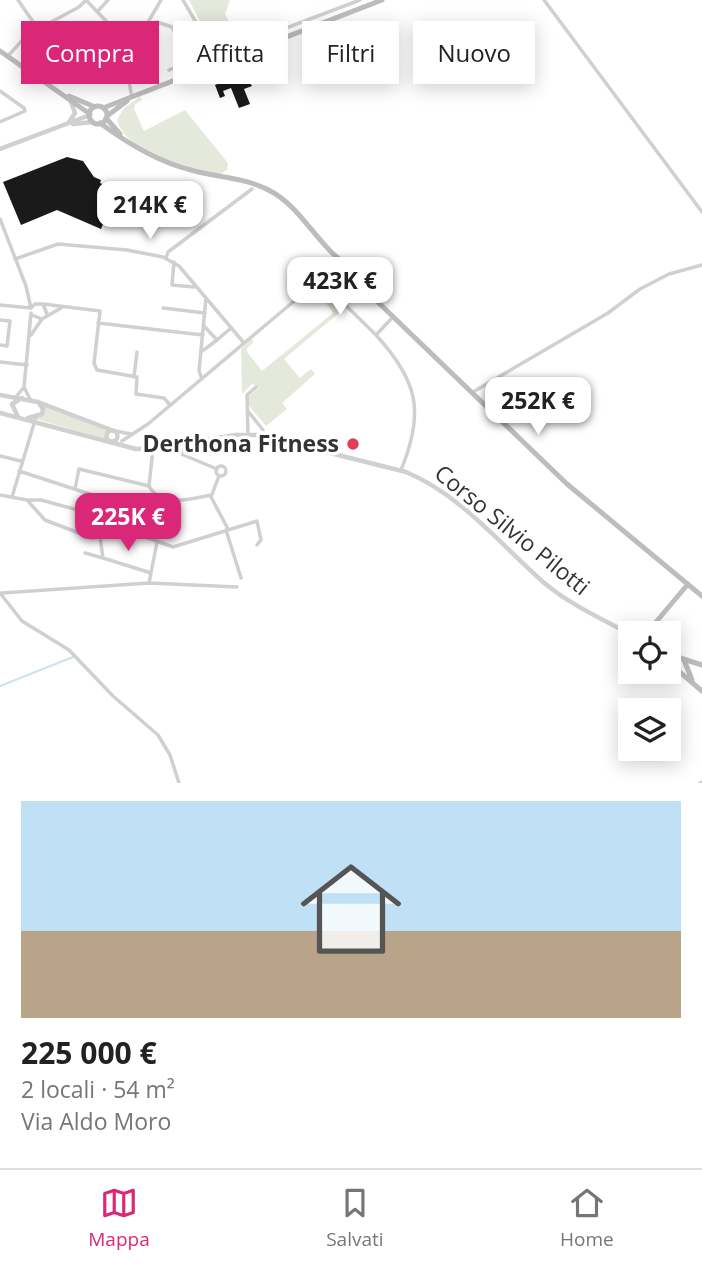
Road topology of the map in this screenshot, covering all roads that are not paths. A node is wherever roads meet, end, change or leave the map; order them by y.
1 (18, 0) edge
2 (86, 0) edge
3 (108, 0) edge
4 (161, 0) edge
5 (183, 0) edge
6 (360, 0) edge
7 (382, 0) edge
8 (544, 0) edge
9 (97, 12) junction
10 (32, 21) edge
11 (53, 21) edge
12 (106, 21) edge
13 (149, 21) edge
14 (195, 21) edge
15 (288, 28) edge
16 (288, 38) edge
17 (21, 40) edge
18 (0, 51) edge
19 (8, 56) junction
20 (21, 65) edge
21 (173, 68) edge
22 (169, 70) dead end
23 (173, 81) edge
24 (48, 84) edge
25 (129, 84) edge
26 (0, 91) edge
27 (60, 92) junction
28 (132, 97) junction
29 (69, 100) junction
30 (95, 107) junction
31 (103, 108) junction
32 (90, 114) junction
33 (107, 117) junction
34 (0, 122) edge
35 (97, 123) junction
36 (65, 124) junction
37 (125, 138) junction
38 (0, 149) edge
39 (252, 188) dead end
40 (702, 212) edge
41 (0, 219) edge
42 (333, 254) junction
43 (166, 258) junction
44 (15, 259) junction
45 (174, 262) junction
46 (346, 264) junction
47 (702, 265) edge
48 (338, 270) junction
49 (353, 272) junction
50 (328, 279) junction
51 (344, 279) junction
52 (321, 281) junction
53 (196, 287) junction
54 (365, 288) junction
55 (29, 295) junction
56 (206, 298) junction
57 (41, 303) junction
58 (0, 305) edge
59 (63, 307) junction
60 (163, 308) dead end
61 (31, 310) junction
62 (205, 313) junction
63 (47, 314) junction
64 (42, 319) junction
65 (391, 319) dead end
66 (0, 320) edge
67 (98, 323) junction
68 (204, 326) junction
69 (231, 328) junction
70 (203, 335) junction
71 (376, 335) junction
72 (30, 336) junction
73 (217, 340) junction
74 (244, 343) junction
75 (0, 345) edge
76 (137, 352) dead end
77 (201, 352) junction
78 (0, 362) edge
79 (27, 365) junction
80 (134, 377) junction
81 (202, 379) junction
82 (24, 387) junction
83 (256, 387) dead end
84 (472, 393) junction
85 (0, 395) edge
86 (19, 397) junction
87 (30, 399) junction
88 (38, 401) junction
89 (170, 405) junction
90 (246, 409) junction
91 (0, 413) edge
92 (21, 418) junction
93 (34, 419) junction
94 (263, 430) dead end
95 (116, 433) junction
96 (133, 434) junction
97 (248, 435) junction
98 (122, 441) junction
99 (110, 442) junction
100 (182, 446) junction
101 (160, 448) junction
102 (132, 449) junction
103 (153, 449) junction
104 (176, 451) junction
105 (0, 456) edge
106 (188, 458) junction
107 (21, 461) junction
108 (216, 469) junction
109 (401, 470) junction
110 (19, 471) junction
111 (219, 476) junction
112 (149, 486) junction
113 (75, 489) junction
114 (0, 495) edge
115 (211, 495) junction
116 (12, 497) junction
117 (27, 500) junction
118 (118, 520) junction
119 (227, 530) junction
120 (114, 535) junction
121 (100, 537) junction
122 (157, 542) junction
123 (257, 545) dead end
124 (85, 553) dead end
125 (103, 558) junction
126 (151, 573) junction
127 (241, 578) dead end
128 (149, 583) junction
129 (688, 584) junction
130 (237, 587) dead end
131 (0, 593) edge
132 (702, 596) edge
133 (657, 621) edge
134 (618, 627) edge
135 (683, 659) joint
136 (702, 665) edge
137 (681, 673) edge
138 (694, 683) junction
139 (702, 691) edge
140 (179, 783) edge

1 - 10 street
2 - 9 street
2 - 11 street
3 - 9 street
4 - 13 street
5 - 14 street
6 - 15 street
7 - 16 main road
8 - 40 street
9 - 12 street
17 - 19 street
18 - 19 main road
19 - 20 main road
21 - 22 street
23 - 28 main road
24 - 27 main road
25 - 28 street
26 - 34 street
27 - 29 main road
27 - 30 main road
28 - 31 main road
28 - 33 main road
29 - 32 main road
29 - 36 street
30 - 31 main road
30 - 32 main road
31 - 33 main road
32 - 35 main road
32 - 36 street
33 - 35 main road
33 - 37 main road
35 - 36 street
35 - 37 main road
36 - 38 street
37 - 42 main road
39 - 43 street
41 - 44 street
42 - 46 main road
42 - 48 main road
43 - 44 street
43 - 45 street
44 - 55 street
45 - 53 street
45 - 53 street
46 - 48 main road
46 - 49 main road
47 - 84 street
48 - 50 street
48 - 51 main road
49 - 51 main road
49 - 54 main road
50 - 51 street
50 - 52 street
51 - 54 main road
52 - 71 street
52 - 74 street
53 - 56 street
54 - 84 main road
55 - 57 street
55 - 61 street
56 - 62 street
56 - 69 street
57 - 59 street
57 - 61 street
57 - 63 street
58 - 61 street
59 - 63 street
59 - 67 street
60 - 62 street
61 - 64 street
61 - 72 street
62 - 68 street
63 - 64 street
64 - 72 street
65 - 71 street
66 - 75 street
67 - 70 street
67 - 80 street
68 - 70 street
68 - 73 street
69 - 73 street
69 - 74 street
70 - 77 street
71 - 109 street
72 - 79 street
73 - 77 street
74 - 81 street
76 - 80 street
77 - 81 street
78 - 79 street
79 - 82 street
80 - 89 street
81 - 89 street
82 - 86 street
82 - 87 street
83 - 90 street
84 - 129 main road
85 - 86 street
86 - 87 street
86 - 92 street
87 - 88 street
88 - 93 street
88 - 95 street
89 - 96 street
90 - 94 street
90 - 97 street
91 - 92 street
92 - 93 street
93 - 99 street, Corso Silvio Pilotti
93 - 107 street
95 - 96 street
95 - 98 street
95 - 99 street
95 - 99 street
96 - 98 street
97 - 100 street, Corso Silvio Pilotti
97 - 109 street, Corso Silvio Pilotti
98 - 102 street
99 - 102 street, Corso Silvio Pilotti
100 - 101 street, Corso Silvio Pilotti
100 - 104 street
100 - 106 street
101 - 103 street, Corso Silvio Pilotti
101 - 104 street, Corso Silvio Pilotti
102 - 103 street, Corso Silvio Pilotti
103 - 112 street
104 - 106 street
105 - 107 street
106 - 108 street
107 - 110 street
108 - 111 street
108 - 111 street
109 - 134 street, Corso Silvio Pilotti
110 - 113 street
110 - 116 street
111 - 115 street
112 - 113 street
112 - 115 street
113 - 118 street
114 - 116 street
115 - 119 street
116 - 117 street
117 - 118 street
117 - 121 street
118 - 120 street
119 - 122 street
119 - 123 street
119 - 127 street
120 - 121 street
120 - 122 street
121 - 125 street
122 - 126 street
124 - 125 street
125 - 126 street
126 - 128 street
128 - 130 street
128 - 131 street
129 - 132 main road
129 - 133 main road
131 - 140 street
135 - 136 main road
135 - 138 main road
136 - 138 main road
137 - 138 main road
138 - 139 main road

